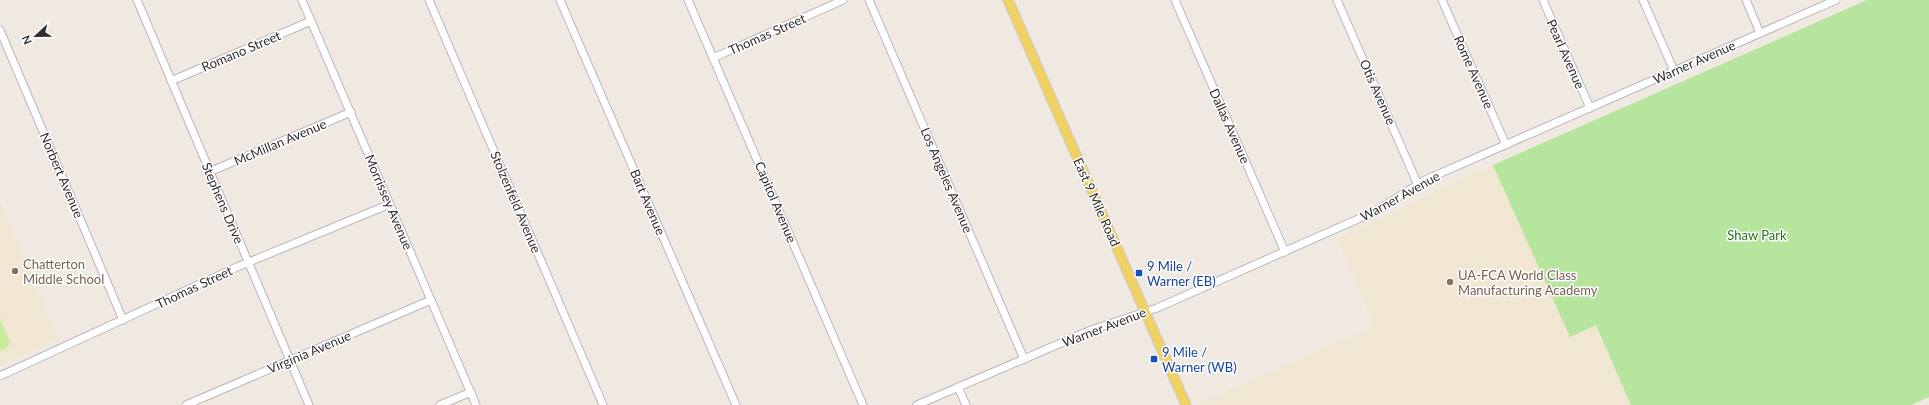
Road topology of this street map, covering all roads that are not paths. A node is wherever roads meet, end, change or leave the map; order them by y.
1 (137, 0) edge
2 (302, 0) edge
3 (430, 0) edge
4 (560, 0) edge
5 (688, 0) edge
6 (843, 0) edge
7 (870, 0) edge
8 (1008, 0) edge
9 (1175, 0) edge
10 (1337, 0) edge
11 (1442, 0) edge
12 (1543, 0) edge
13 (1643, 0) edge
14 (1746, 0) edge
15 (1836, 0) edge
16 (312, 21) junction
17 (0, 30) edge
18 (1760, 33) junction
19 (714, 58) junction
20 (1674, 71) junction
21 (171, 81) junction
22 (1590, 108) junction
23 (351, 112) junction
24 (1506, 145) junction
25 (209, 172) junction
26 (1418, 185) junction
27 (390, 204) junction
28 (1285, 252) junction
29 (248, 263) junction
30 (431, 300) junction
31 (1145, 312) junction
32 (123, 320) junction
33 (290, 360) junction
34 (1024, 360) junction
35 (0, 376) edge
36 (958, 387) junction
37 (471, 392) junction
38 (186, 405) edge
39 (309, 405) edge
40 (440, 405) edge
41 (476, 405) edge
42 (602, 405) edge
43 (736, 405) edge
44 (863, 405) edge
45 (917, 405) edge
46 (966, 405) edge
47 (1186, 405) edge

1 - 21 street, Stephens Drive
2 - 16 street, Morrissey Avenue
3 - 42 street, Stolzenfeld Avenue
4 - 43 street, Bart Avenue
5 - 19 street, Capitol Avenue
6 - 19 street, Thomas Street
7 - 34 street, Los Angeles Avenue
8 - 31 main road, East 9 Mile Road
9 - 28 street, Dallas Avenue
10 - 26 street, Otis Avenue
11 - 24 street, Rome Avenue
12 - 22 street, Pearl Avenue
13 - 20 street
14 - 18 street
15 - 18 street, Warner Avenue
16 - 21 street, Romano Street
16 - 23 street, Morrissey Avenue
17 - 32 street, Norbert Avenue
18 - 20 street, Warner Avenue
19 - 44 street, Capitol Avenue
20 - 22 street, Warner Avenue
21 - 25 street, Stephens Drive
22 - 24 street, Warner Avenue
23 - 25 street, McMillan Avenue
23 - 27 street, Morrissey Avenue
24 - 26 street, Warner Avenue
25 - 29 street, Stephens Drive
26 - 28 street, Warner Avenue
27 - 29 street, Thomas Street
27 - 30 street, Morrissey Avenue
28 - 31 street, Warner Avenue
29 - 32 street, Thomas Street
29 - 33 street, Stephens Drive
30 - 33 street, Virginia Avenue
30 - 37 street, Morrissey Avenue
31 - 34 street, Warner Avenue
31 - 47 main road, East 9 Mile Road
32 - 35 street, Thomas Street
33 - 38 street, Virginia Avenue
33 - 39 street, Stephens Drive
34 - 36 street, Warner Avenue
36 - 45 street, Warner Avenue
36 - 46 street
37 - 40 street
37 - 41 street, Morrissey Avenue

